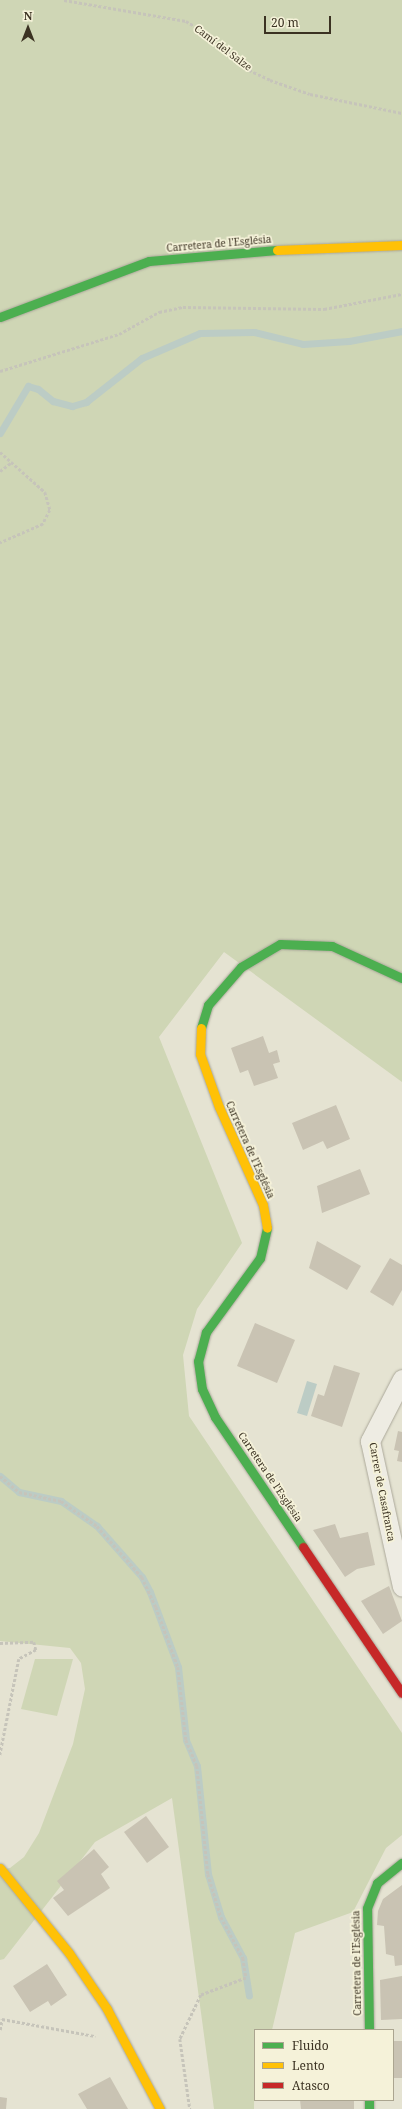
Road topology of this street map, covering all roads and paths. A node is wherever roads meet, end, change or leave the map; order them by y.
1 (64, 0) edge
2 (402, 113) edge
3 (402, 245) edge
4 (402, 294) edge
5 (0, 317) edge
6 (0, 371) edge
7 (1, 453) edge
8 (12, 462) junction
9 (0, 471) edge
10 (0, 543) edge
11 (402, 978) edge
12 (402, 1380) edge
13 (0, 1476) edge
14 (402, 1587) edge
15 (0, 1643) edge
16 (402, 1693) edge
17 (0, 1755) edge
18 (402, 1862) edge
19 (0, 1868) edge
20 (369, 2029) edge
21 (0, 2030) edge
22 (100, 2042) dead end
23 (160, 2109) edge
24 (190, 2109) edge

1 - 2 path, Camí del Salze
3 - 5 main road, Carretera de l'Església
4 - 6 path
7 - 8 path
8 - 9 path
8 - 10 path
11 - 16 main road, Carretera de l'Església
12 - 14 street, Carrer de Casafranca
13 - 24 path
15 - 17 path
18 - 20 main road, Carretera de l'Església
19 - 23 main road
21 - 22 path

